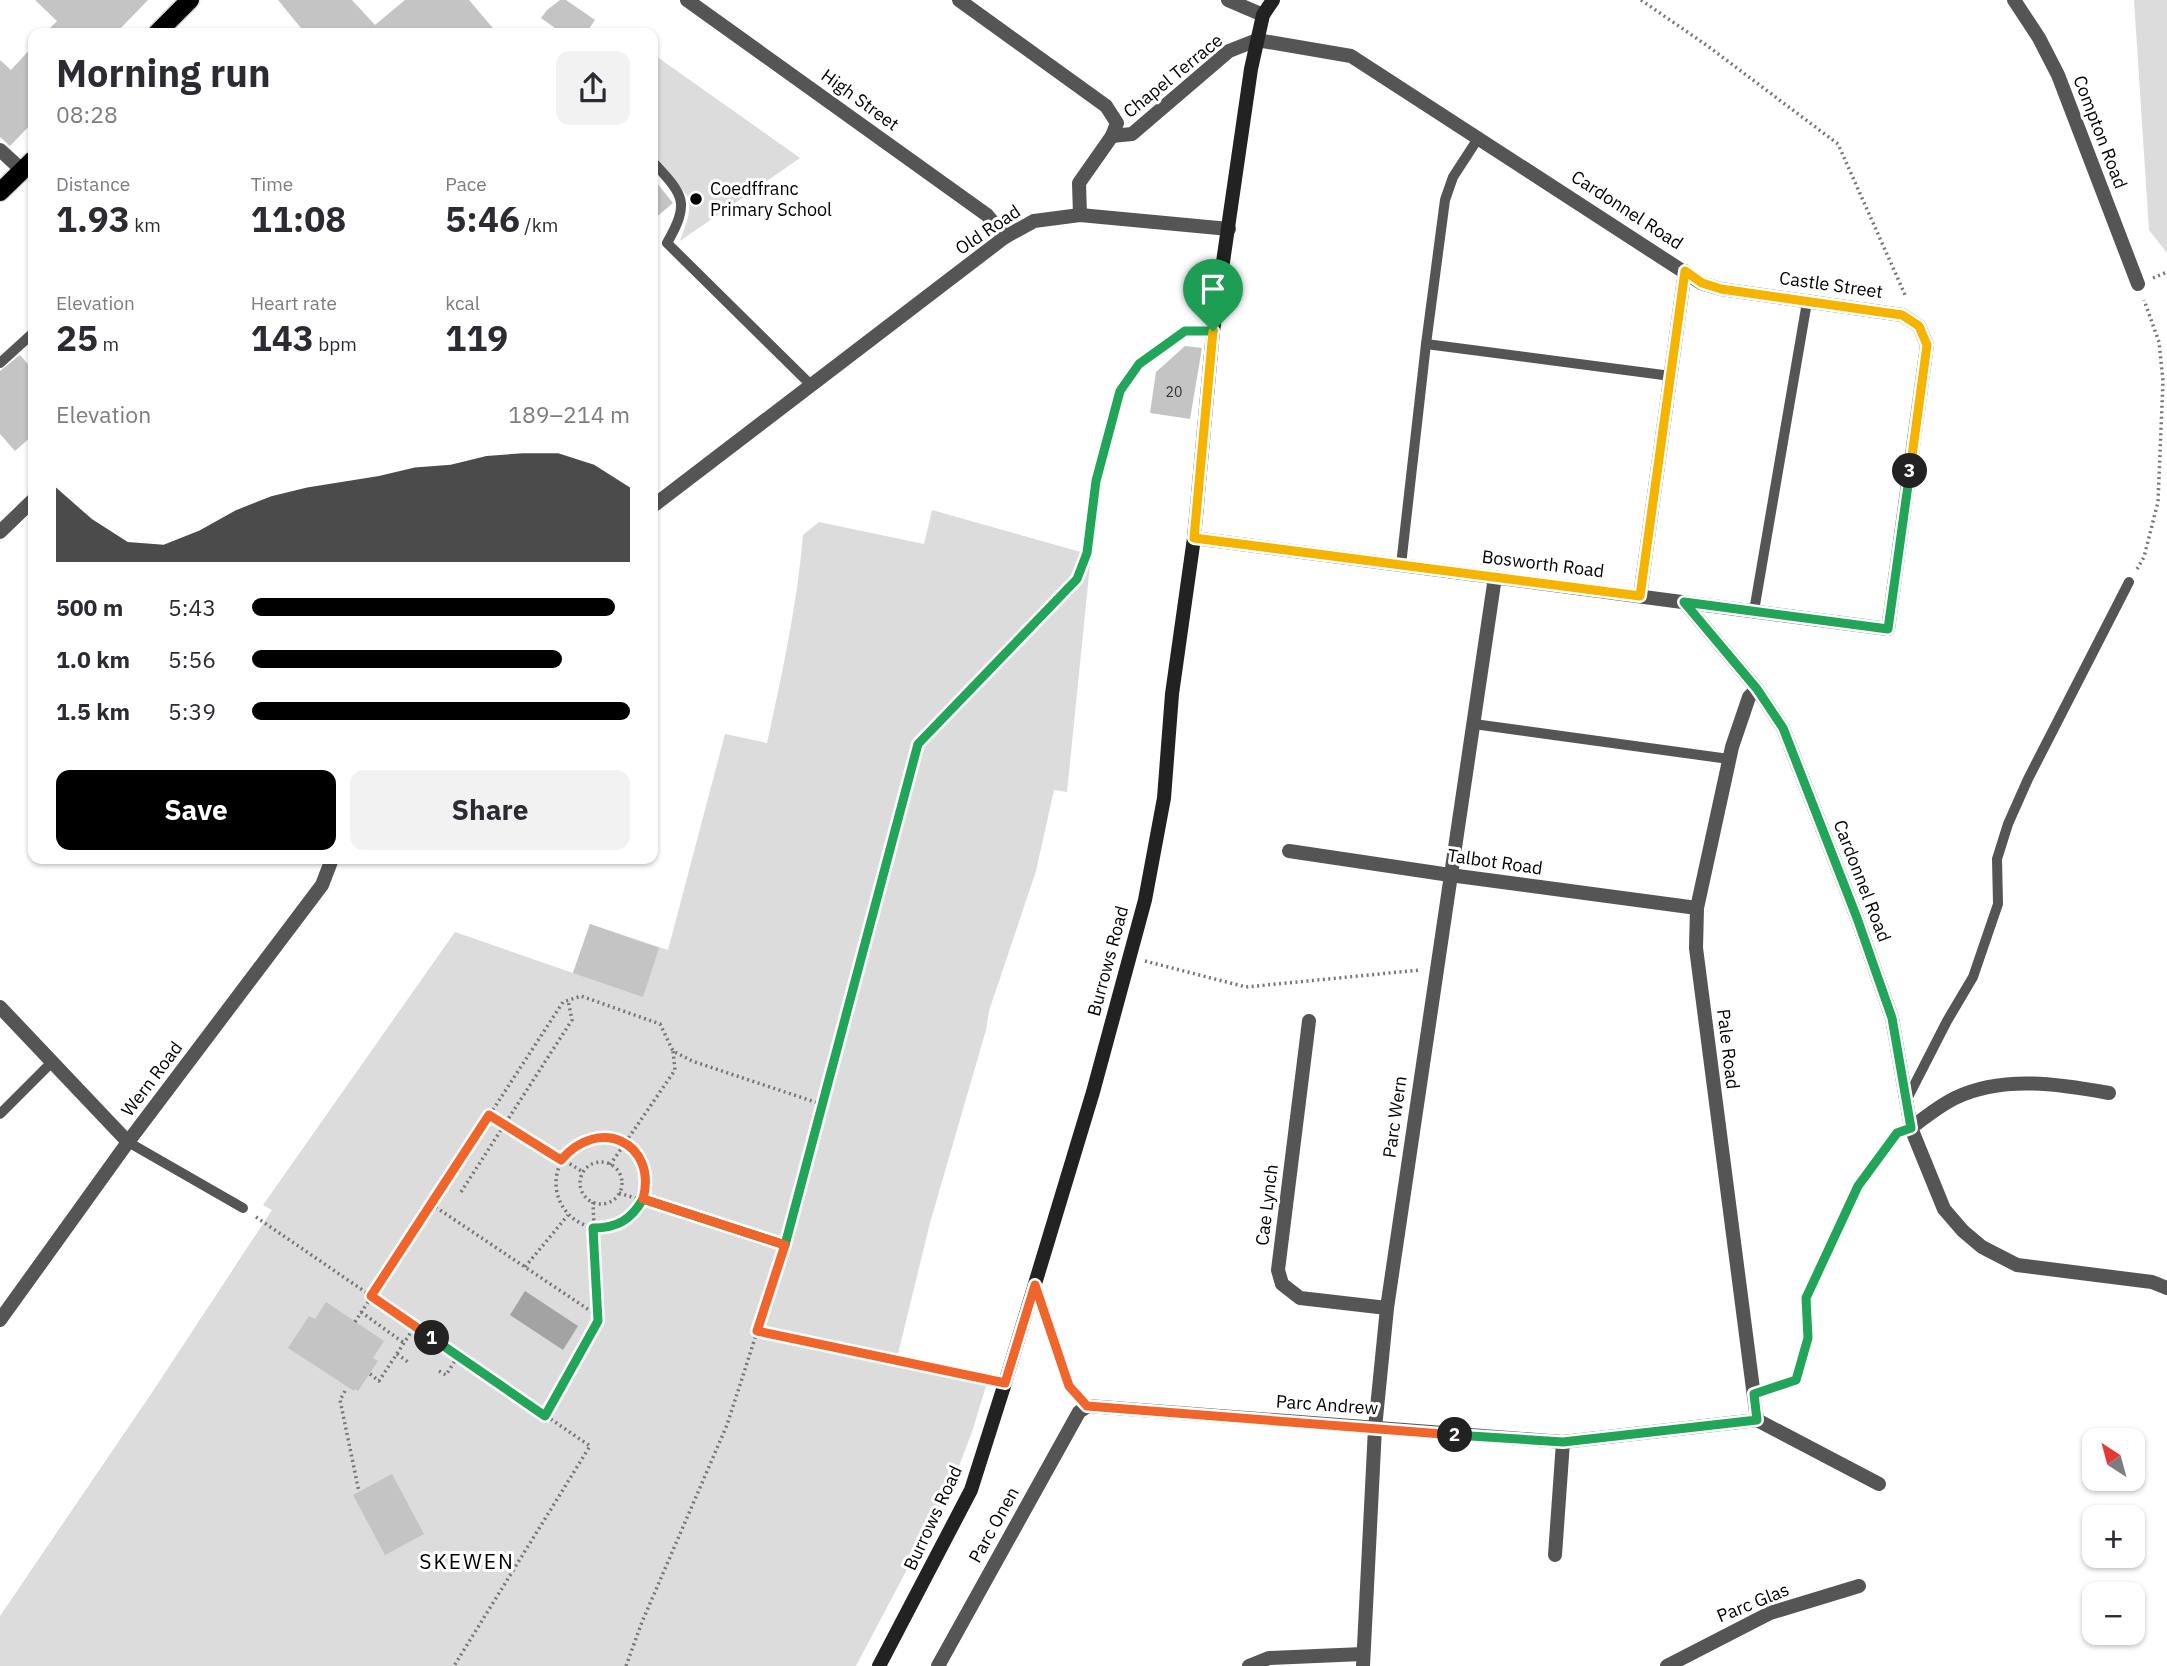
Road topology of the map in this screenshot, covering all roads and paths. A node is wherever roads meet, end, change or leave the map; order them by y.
1 (687, 0) edge
2 (958, 0) edge
3 (1228, 0) edge
4 (1273, 0) edge
5 (1641, 0) edge
6 (2014, 0) edge
7 (187, 1) edge
8 (1263, 15) junction
9 (162, 28) edge
10 (1257, 40) junction
11 (1112, 136) junction
12 (1479, 137) junction
13 (0, 150) edge
14 (28, 166) edge
15 (658, 168) edge
16 (0, 192) edge
17 (1080, 215) junction
18 (1229, 229) junction
19 (1005, 237) junction
20 (1685, 271) junction
21 (2138, 284) joint
22 (1807, 302) junction
23 (1919, 326) junction
24 (1213, 331) junction
25 (28, 338) edge
26 (1426, 344) junction
27 (0, 363) edge
28 (1671, 376) junction
29 (811, 385) junction
30 (658, 502) edge
31 (28, 505) edge
32 (0, 532) edge
33 (1194, 538) junction
34 (1401, 565) junction
35 (1495, 577) junction
36 (2129, 582) joint
37 (1640, 596) junction
38 (1684, 602) junction
39 (1755, 611) junction
40 (1757, 689) junction
41 (1474, 724) junction
42 (1729, 760) junction
43 (1289, 851) dead end
44 (330, 864) edge
45 (1450, 875) junction
46 (1697, 908) junction
47 (1130, 957) junction
48 (1436, 968) junction
49 (568, 1000) junction
50 (0, 1007) edge
51 (1310, 1021) dead end
52 (673, 1051) junction
53 (53, 1061) junction
54 (2109, 1093) dead end
55 (1905, 1103) junction
56 (824, 1105) junction
57 (0, 1114) edge
58 (489, 1115) junction
59 (504, 1124) junction
60 (1911, 1128) junction
61 (128, 1142) junction
62 (625, 1143) junction
63 (561, 1160) junction
64 (610, 1164) junction
65 (583, 1172) junction
66 (461, 1192) dead end
67 (619, 1193) junction
68 (643, 1199) junction
69 (593, 1202) junction
70 (431, 1204) junction
71 (243, 1208) joint
72 (568, 1215) junction
73 (593, 1228) junction
74 (785, 1245) junction
75 (525, 1267) junction
76 (1035, 1285) junction
77 (2167, 1288) edge
78 (371, 1296) junction
79 (1387, 1308) junction
80 (361, 1312) junction
81 (598, 1316) junction
82 (0, 1320) edge
83 (355, 1322) dead end
84 (415, 1326) junction
85 (757, 1331) junction
86 (404, 1342) junction
87 (397, 1354) junction
88 (458, 1356) junction
89 (408, 1362) dead end
90 (439, 1371) dead end
91 (370, 1374) dead end
92 (1005, 1383) junction
93 (345, 1391) dead end
94 (1754, 1394) junction
95 (1087, 1406) junction
96 (545, 1416) junction
97 (1757, 1420) junction
98 (1375, 1428) junction
99 (1563, 1442) junction
100 (1879, 1485) dead end
101 (359, 1492) dead end
102 (1555, 1555) dead end
103 (1859, 1586) dead end
104 (1363, 1660) edge
105 (454, 1666) edge
106 (625, 1666) edge
107 (879, 1666) edge
108 (938, 1666) edge
109 (1249, 1666) edge
110 (1667, 1666) edge

1 - 19 street, High Street
2 - 11 street
3 - 8 street
4 - 8 main road
5 - 23 path
6 - 21 street, Compton Road
7 - 9 main road
8 - 10 main road
10 - 11 street, Chapel Terrace
10 - 12 street, Cardonnel Road
10 - 18 main road
11 - 17 street
12 - 20 street, Cardonnel Road
12 - 26 lane
13 - 14 street
14 - 16 main road
15 - 29 lane
17 - 18 street, Old Road
17 - 19 street, Old Road
18 - 24 main road, Burrows Road
19 - 29 street, Old Road
20 - 22 street, Castle Street
20 - 28 street, Cardonnel Road
21 - 36 path
22 - 23 street, Castle Street
22 - 39 lane
23 - 39 street, Bosworth Road
24 - 33 main road, Burrows Road
24 - 56 path
25 - 27 lane
26 - 28 lane
26 - 34 lane
28 - 37 street, Cardonnel Road
29 - 30 street, Old Road
31 - 32 street
33 - 34 street, Bosworth Road
33 - 47 main road, Burrows Road
34 - 35 street, Bosworth Road
35 - 37 street, Bosworth Road
35 - 41 street, Parc Wern
36 - 55 lane
37 - 38 street, Bosworth Road
38 - 39 street, Bosworth Road
38 - 40 street, Cardonnel Road
40 - 42 street, Pale Road
40 - 55 street, Cardonnel Road
41 - 42 lane
41 - 45 street, Parc Wern
42 - 46 street, Pale Road
43 - 45 street, Talbot Road
44 - 61 street, Wern Road
45 - 46 street, Talbot Road
45 - 48 street, Parc Wern
46 - 94 street, Pale Road
47 - 48 path
47 - 76 main road, Burrows Road
48 - 79 street, Parc Wern
49 - 52 path
49 - 58 path
49 - 59 path
50 - 53 street
51 - 79 street, Cae Lynch
52 - 56 path
52 - 62 path
53 - 57 lane
53 - 61 street
54 - 60 street
55 - 60 street, Cardonnel Road
56 - 74 path
58 - 59 path
58 - 70 path
59 - 63 path
59 - 66 path
60 - 77 street, Cardonnel Road
60 - 94 path
61 - 71 lane
61 - 82 street, Wern Road
62 - 63 path
62 - 64 path
62 - 68 path
63 - 65 path
63 - 72 path
64 - 65 path
64 - 67 path
65 - 69 path
67 - 68 path
67 - 69 path
68 - 73 path
68 - 74 path
69 - 73 path
70 - 75 path
70 - 78 path
71 - 78 path
72 - 73 path
72 - 75 path
73 - 81 path
74 - 85 path
75 - 81 path
76 - 92 main road, Burrows Road
76 - 95 path
78 - 80 path
78 - 84 path
79 - 98 street, Parc Wern
80 - 83 path
80 - 86 path
81 - 96 path
84 - 86 path
84 - 88 path
85 - 92 path
85 - 106 path
86 - 87 path
87 - 89 path
87 - 91 path
88 - 90 path
88 - 96 path
92 - 107 main road, Burrows Road
93 - 101 path
94 - 97 street, Pale Road
95 - 98 street, Parc Andrew
95 - 108 street, Parc Onen
96 - 105 path
97 - 99 street
97 - 100 street
98 - 99 street, Parc Andrew
98 - 104 street, Parc Wern
99 - 102 street
103 - 110 street, Parc Glas
104 - 109 street

